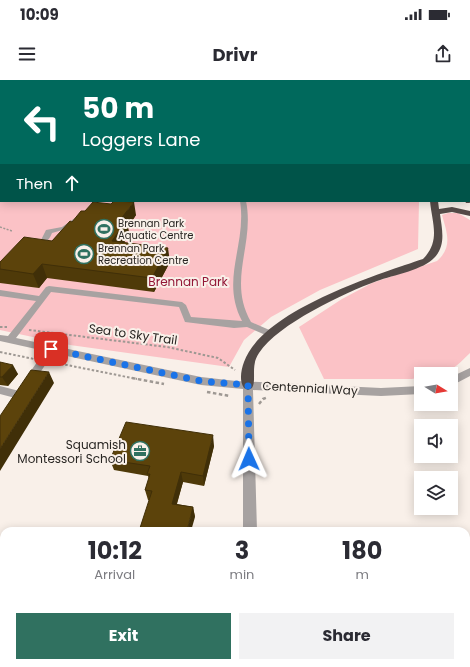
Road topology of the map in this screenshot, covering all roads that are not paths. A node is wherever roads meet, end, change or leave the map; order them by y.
1 (18, 80) edge
2 (25, 80) edge
3 (31, 80) edge
4 (243, 202) edge
5 (434, 202) edge
6 (457, 202) edge
7 (470, 211) edge
8 (435, 213) junction
9 (470, 214) edge
10 (82, 215) edge
11 (24, 245) edge
12 (0, 293) edge
13 (42, 299) junction
14 (248, 324) junction
15 (271, 334) junction
16 (5, 339) edge
17 (51, 349) junction
18 (470, 372) edge
19 (458, 378) edge
20 (248, 385) junction
21 (0, 390) edge
22 (414, 390) edge
23 (19, 394) junction
24 (12, 406) edge
25 (250, 527) edge

1 - 2 highway
2 - 3 highway
4 - 14 street
5 - 8 highway
6 - 7 highway
8 - 9 highway
8 - 15 highway
10 - 11 street
12 - 13 street
13 - 14 street
13 - 16 street
14 - 15 street
15 - 20 highway
16 - 17 street
17 - 20 street
17 - 23 street
18 - 19 street
20 - 22 street, Centennial Way
20 - 25 street, Centennial Way
21 - 23 street
23 - 24 street

